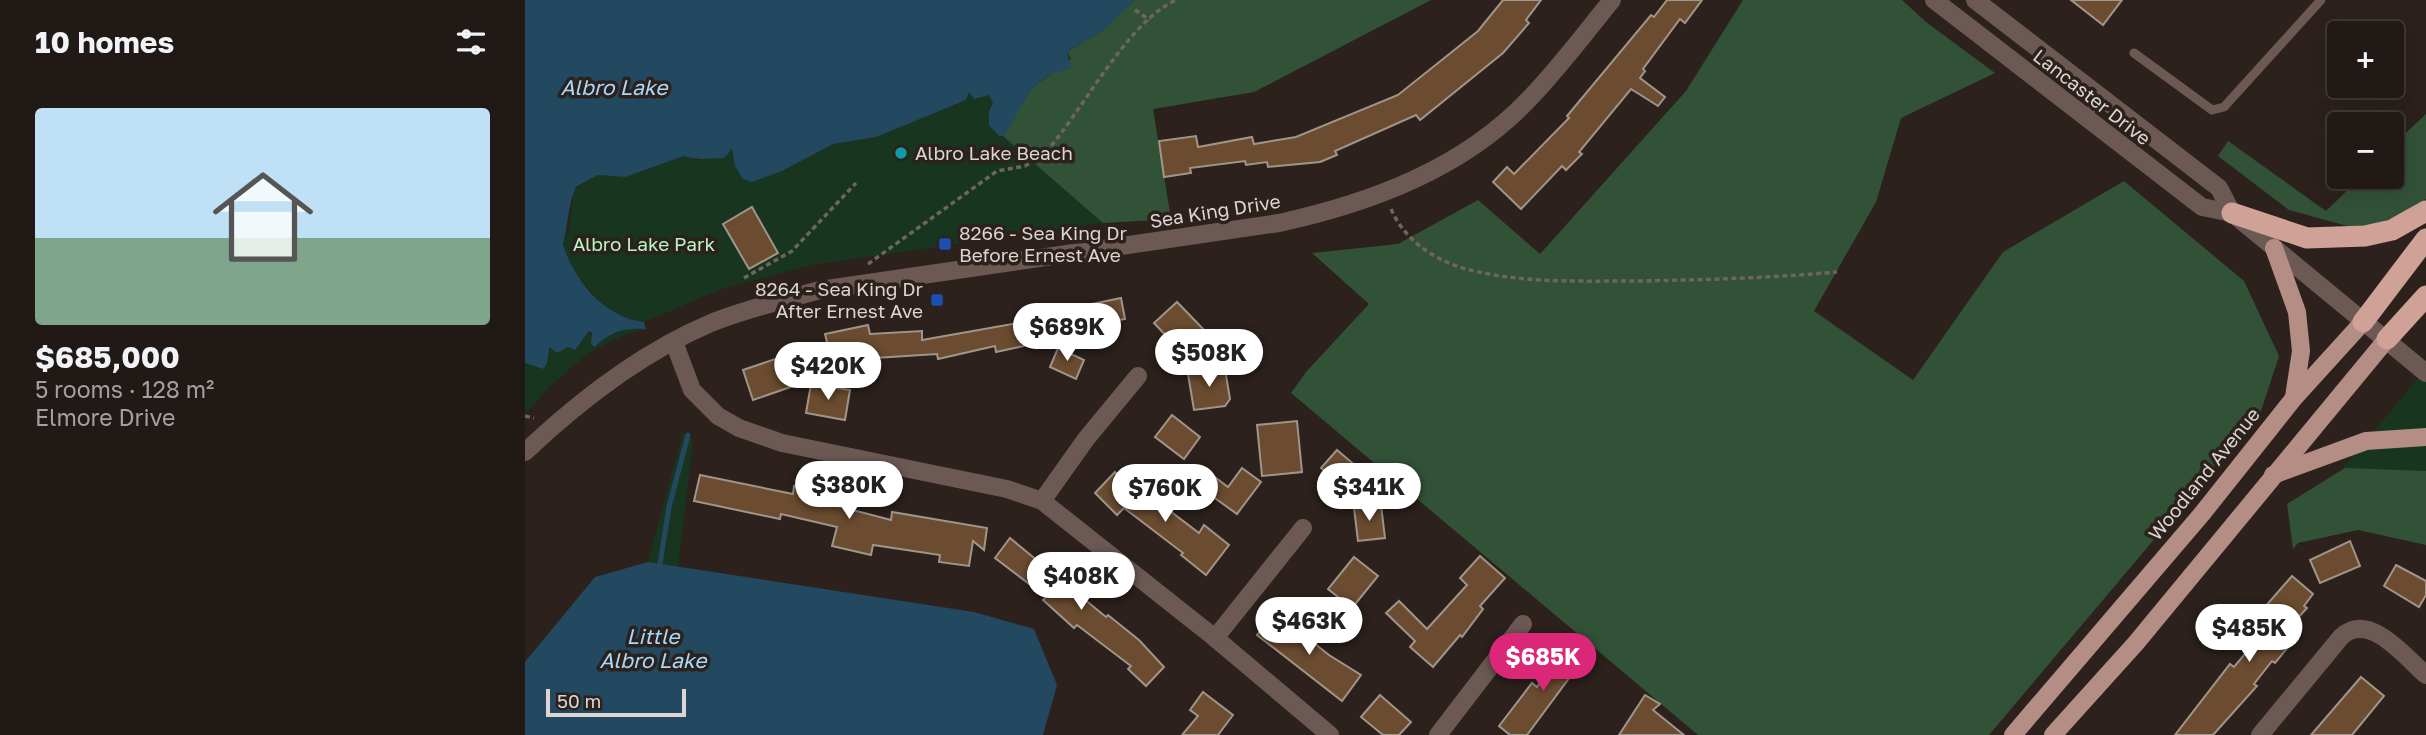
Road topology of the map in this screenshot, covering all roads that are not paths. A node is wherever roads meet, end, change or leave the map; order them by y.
1 (1612, 0) edge
2 (1934, 0) edge
3 (1975, 0) edge
4 (2321, 0) edge
5 (2134, 53) dead end
6 (2101, 96) junction
7 (2085, 118) junction
8 (2426, 211) edge
9 (2232, 213) junction
10 (2426, 239) edge
11 (2274, 248) junction
12 (2426, 296) edge
13 (2363, 322) junction
14 (2387, 339) junction
15 (674, 342) junction
16 (2426, 373) edge
17 (1138, 376) dead end
18 (2294, 398) junction
19 (2426, 437) edge
20 (525, 452) edge
21 (2273, 475) junction
22 (1042, 501) junction
23 (1303, 528) dead end
24 (1524, 624) dead end
25 (1215, 638) junction
26 (2426, 675) edge
27 (1320, 732) edge
28 (1438, 735) edge
29 (2013, 735) edge
30 (2053, 735) edge
31 (2260, 735) edge

1 - 15 street, Sea King Drive
2 - 7 street, Lancaster Drive
3 - 6 street, Lancaster Drive
4 - 5 lane
6 - 7 lane
6 - 9 street, Lancaster Drive
7 - 9 street, Lancaster Drive
8 - 9 highway
9 - 11 street, Lancaster Drive
10 - 13 highway, Woodland Avenue
11 - 13 street, Lancaster Drive
11 - 18 main road
12 - 14 highway
13 - 14 street, Lancaster Drive
13 - 18 main road, Woodland Avenue
14 - 16 street, Lancaster Drive
14 - 21 main road
15 - 20 street, Sea King Drive
15 - 22 street
17 - 22 street
18 - 29 main road, Woodland Avenue
19 - 21 main road
21 - 30 main road
22 - 25 street
23 - 25 street
24 - 28 street
25 - 27 street
26 - 31 street

